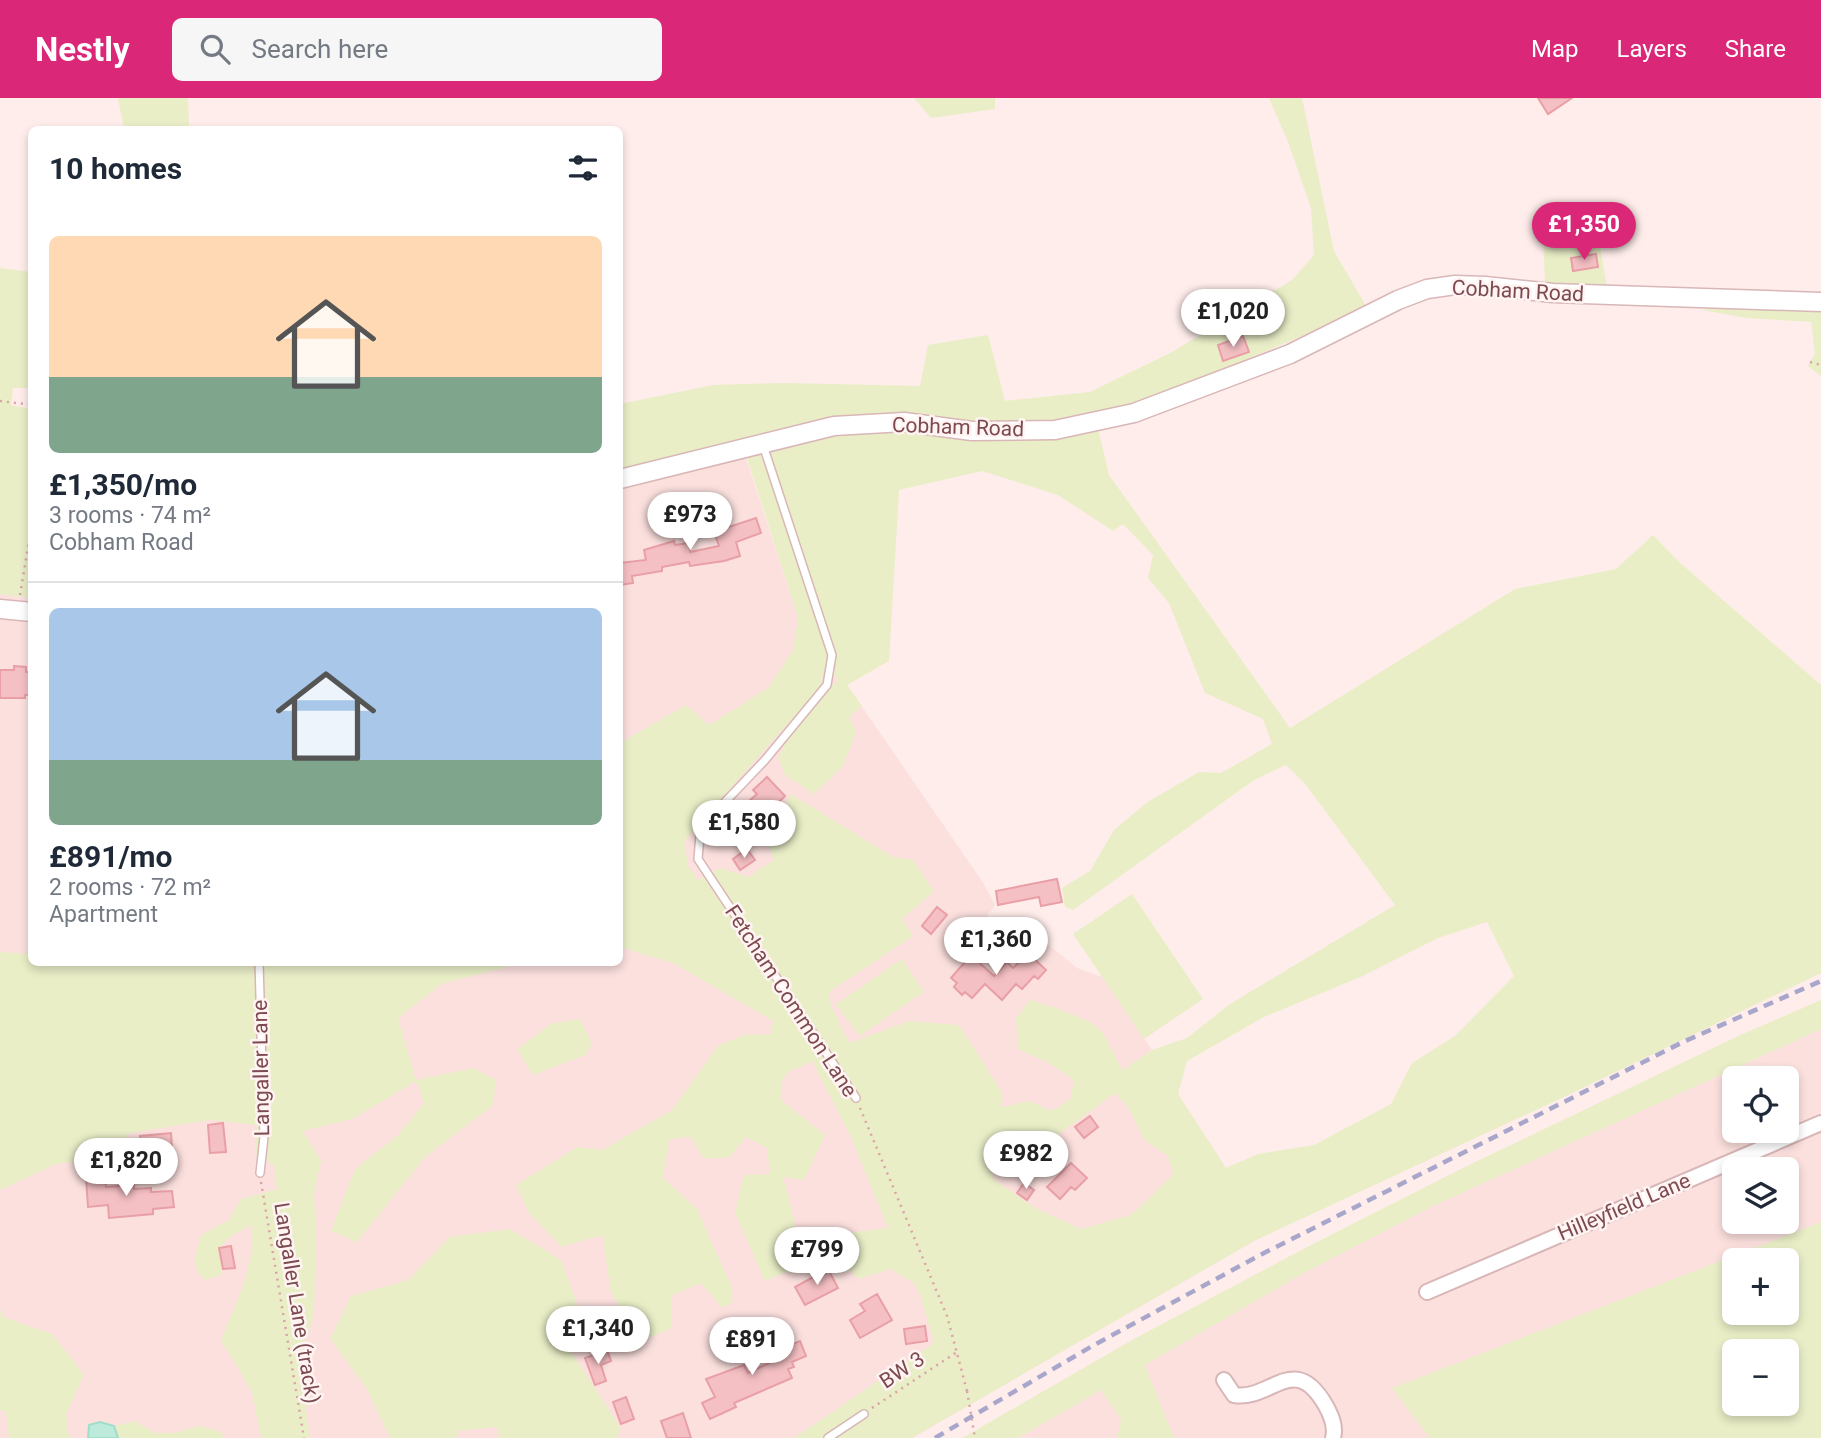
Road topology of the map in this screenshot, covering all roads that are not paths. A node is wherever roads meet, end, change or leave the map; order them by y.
1 (1821, 302) edge
2 (763, 444) junction
3 (623, 478) edge
4 (0, 610) edge
5 (25, 612) edge
6 (259, 966) edge
7 (856, 1098) road end
8 (1821, 1123) edge
9 (260, 1173) road end
10 (1427, 1292) dead end
11 (1224, 1380) dead end
12 (863, 1414) road end
13 (828, 1438) edge
14 (1332, 1438) edge

1 - 2 street, Cobham Road
2 - 3 street, Cobham Road
2 - 7 lane, Fetcham Common Lane
4 - 5 street
6 - 9 lane, Langaller Lane
8 - 10 street, Hilleyfield Lane
11 - 14 street
12 - 13 lane

